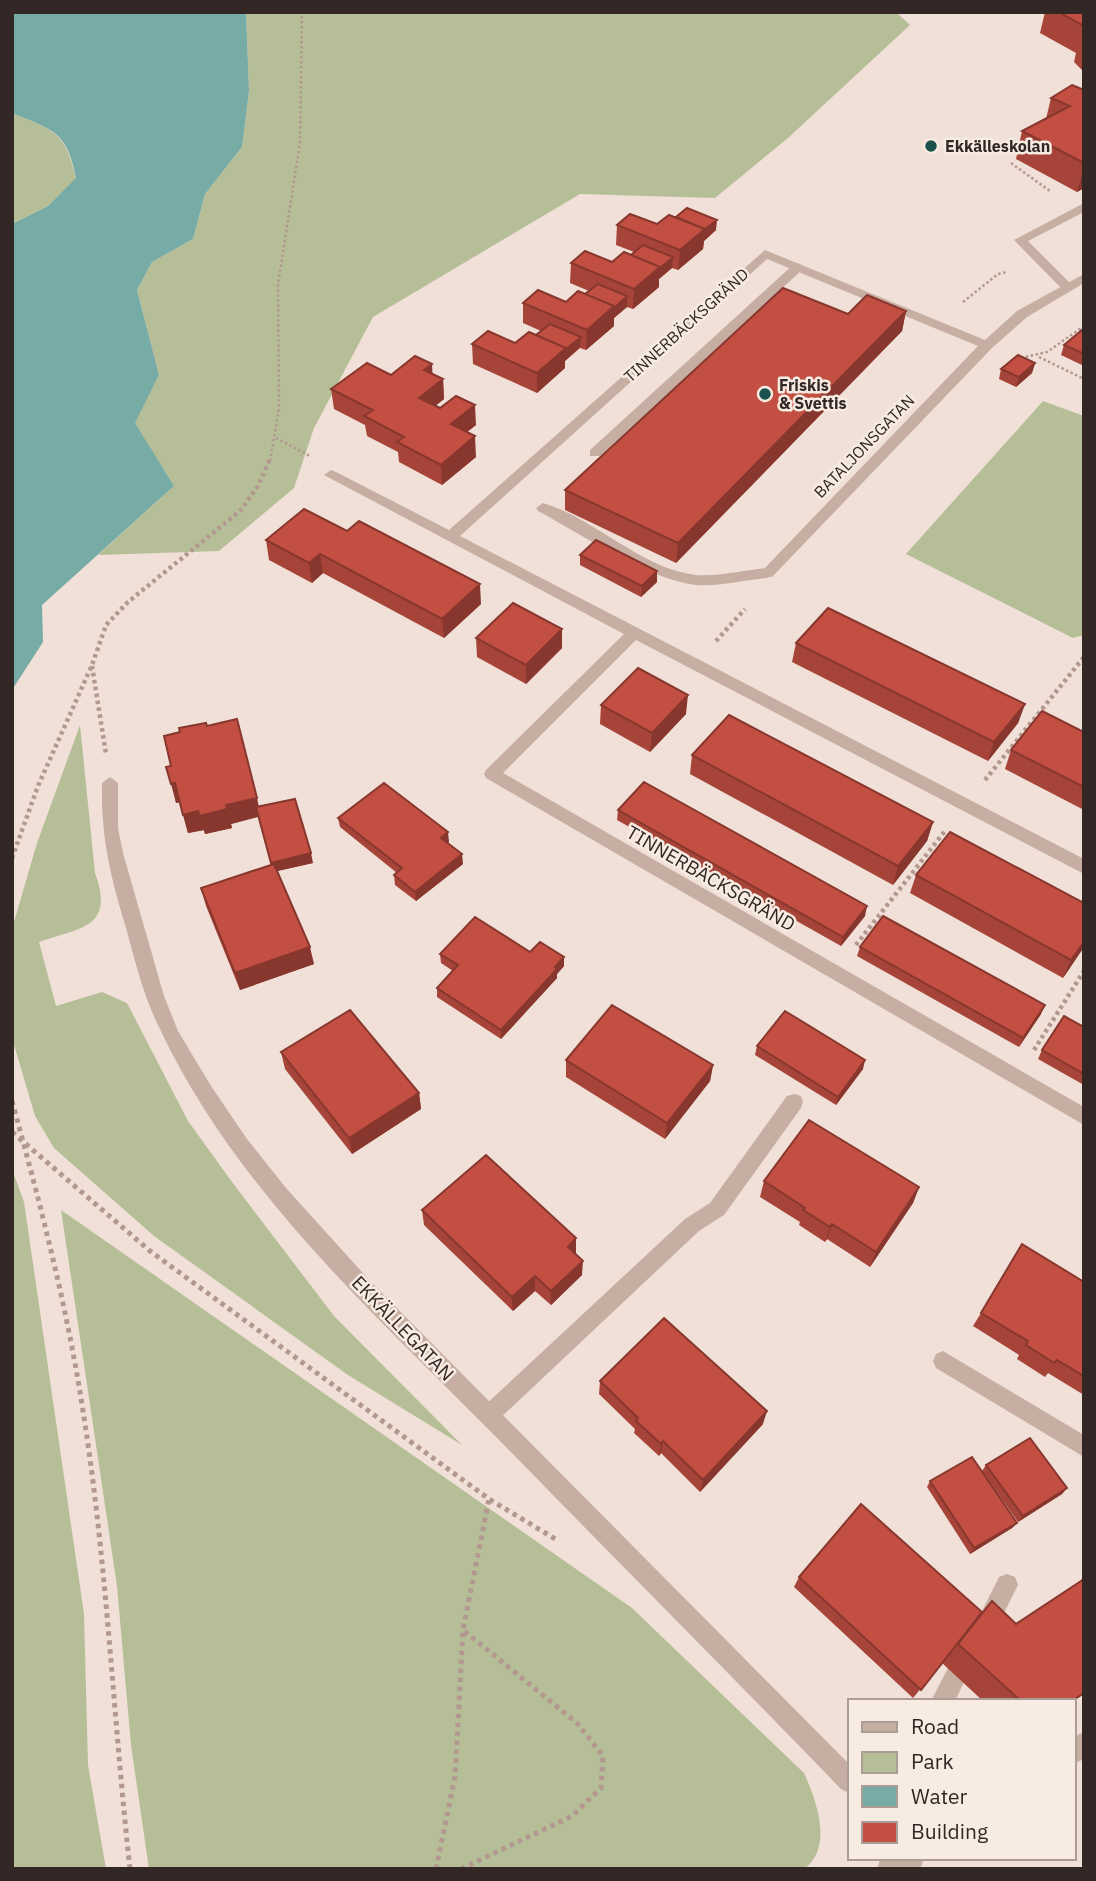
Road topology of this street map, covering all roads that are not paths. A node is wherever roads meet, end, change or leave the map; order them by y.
1 (1082, 208) edge
2 (798, 267) junction
3 (1084, 278) edge
4 (1068, 288) junction
5 (987, 345) junction
6 (595, 453) dead end
7 (331, 475) dead end
8 (543, 508) dead end
9 (450, 537) junction
10 (634, 633) junction
11 (110, 783) road end
12 (1084, 867) edge
13 (794, 1102) dead end
14 (1084, 1117) edge
15 (943, 1361) dead end
16 (489, 1415) junction
17 (1084, 1447) edge
18 (1007, 1585) dead end
19 (983, 1631) edge
20 (956, 1676) dead end
21 (944, 1699) edge
22 (848, 1780) edge

1 - 4 street
2 - 5 street
2 - 6 street
2 - 9 street, TINNERBÄCKSGRÄND
3 - 4 street, BATALJONSGATAN
4 - 5 street, BATALJONSGATAN
5 - 8 street, BATALJONSGATAN
7 - 9 street
9 - 10 street
10 - 12 street
10 - 14 street, TINNERBÄCKSGRÄND
11 - 16 street, EKKÄLLEGATAN
13 - 16 street
15 - 17 street
16 - 22 street, EKKÄLLEGATAN
18 - 19 street
20 - 21 street

